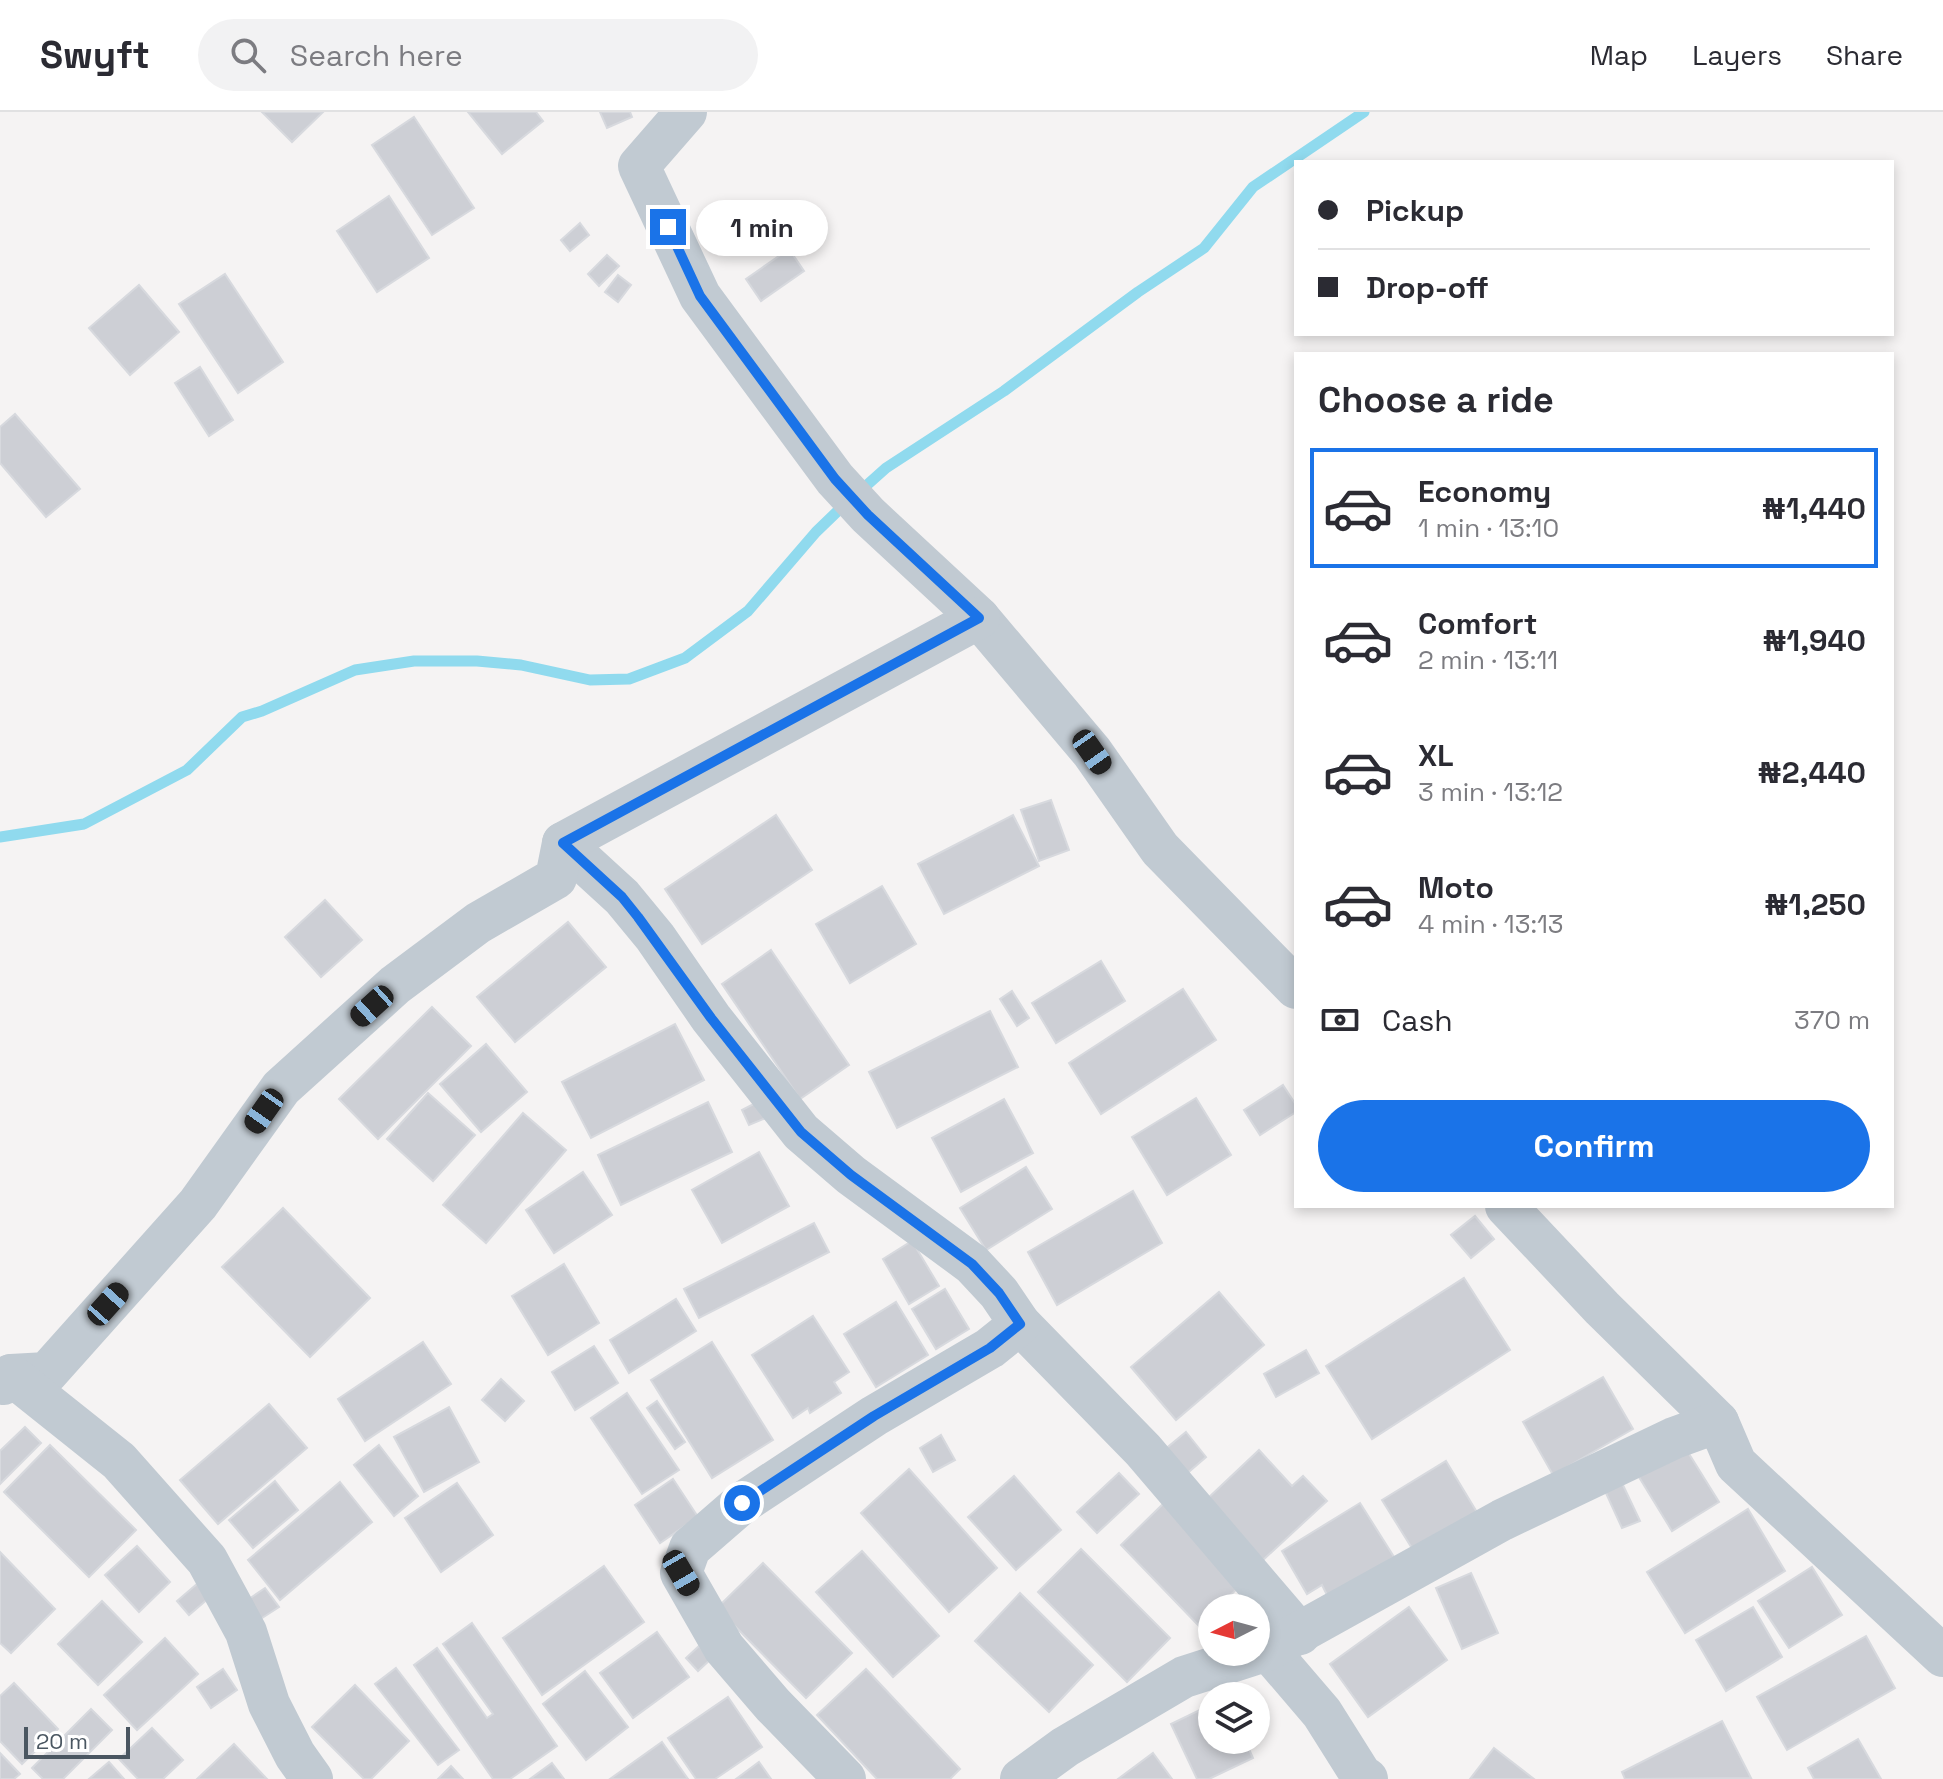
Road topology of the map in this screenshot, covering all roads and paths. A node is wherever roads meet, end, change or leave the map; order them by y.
1 (677, 116) edge
2 (979, 618) junction
3 (563, 843) junction
4 (1294, 986) edge
5 (1508, 1208) edge
6 (1020, 1324) junction
7 (5, 1381) edge
8 (1718, 1422) junction
9 (1284, 1642) junction
10 (1943, 1656) edge
11 (312, 1779) edge
12 (845, 1779) edge
13 (1021, 1779) edge
14 (1367, 1779) edge

1 - 2 street
2 - 3 street
2 - 4 street
3 - 6 street
3 - 7 street
5 - 8 street
6 - 9 street
6 - 12 street
7 - 11 street
8 - 9 street
8 - 10 street
9 - 13 street
9 - 14 street

